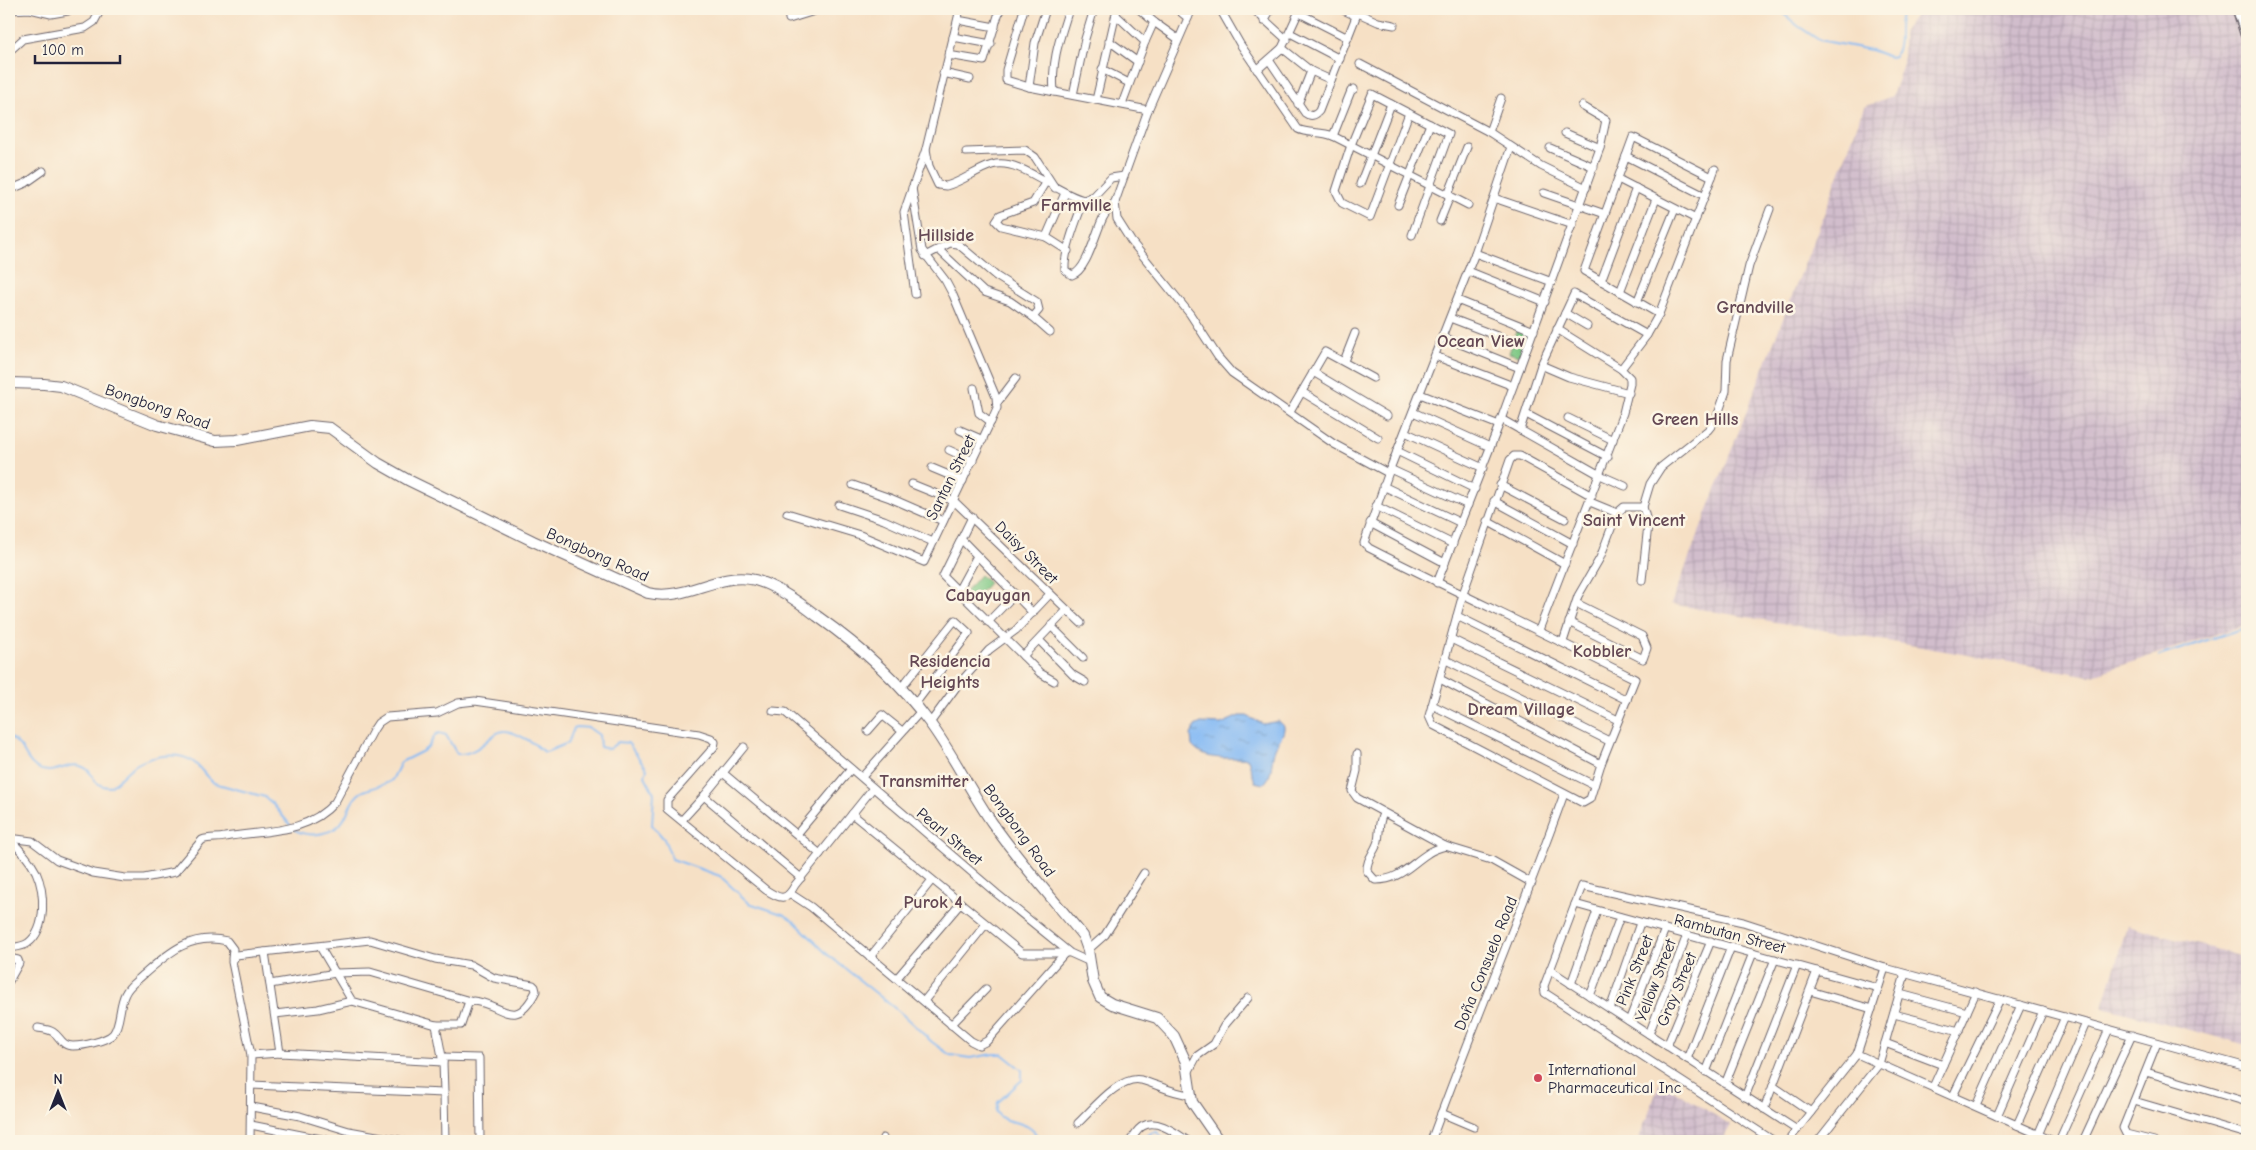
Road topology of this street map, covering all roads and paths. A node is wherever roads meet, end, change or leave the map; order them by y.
1 (101, 9) edge
2 (788, 9) edge
3 (821, 9) edge
4 (960, 9) edge
5 (1000, 9) edge
6 (1024, 9) edge
7 (1046, 9) edge
8 (1069, 9) edge
9 (1094, 9) edge
10 (1139, 9) edge
11 (1177, 9) edge
12 (1192, 9) edge
13 (1220, 9) edge
14 (1254, 9) edge
15 (1271, 9) edge
16 (1341, 9) edge
17 (2239, 9) edge
18 (9, 10) edge
19 (1299, 11) edge
20 (68, 12) dead end
21 (1117, 12) edge
22 (1358, 13) edge
23 (1188, 18) junction
24 (963, 20) dead end
25 (1264, 21) junction
26 (1154, 22) junction
27 (1394, 25) dead end
28 (995, 27) junction
29 (2247, 34) edge
30 (1288, 36) junction
31 (953, 37) junction
32 (1348, 38) junction
33 (1178, 39) junction
34 (1110, 41) junction
35 (1145, 42) junction
36 (991, 44) junction
37 (1282, 48) junction
38 (9, 49) edge
39 (948, 56) junction
40 (1340, 59) junction
41 (1269, 60) junction
42 (1138, 62) junction
43 (1360, 64) dead end
44 (1102, 69) junction
45 (1257, 70) junction
46 (1311, 71) junction
47 (943, 73) junction
48 (970, 80) dead end
49 (1331, 80) junction
50 (1129, 83) junction
51 (1029, 87) junction
52 (1354, 89) dead end
53 (1054, 92) junction
54 (1073, 95) junction
55 (1501, 98) dead end
56 (1096, 100) junction
57 (1122, 104) junction
58 (1298, 104) junction
59 (1391, 104) junction
60 (1582, 106) dead end
61 (1148, 110) junction
62 (1409, 113) junction
63 (1430, 124) junction
64 (1488, 132) junction
65 (1566, 133) dead end
66 (1333, 136) junction
67 (1351, 145) junction
68 (1467, 147) dead end
69 (1511, 147) junction
70 (1550, 148) dead end
71 (1600, 148) junction
72 (926, 149) junction
73 (966, 152) dead end
74 (1372, 156) junction
75 (1626, 156) junction
76 (1391, 166) junction
77 (1594, 167) junction
78 (43, 171) dead end
79 (1124, 176) junction
80 (1410, 176) junction
81 (1618, 179) junction
82 (1045, 183) junction
83 (1360, 184) dead end
84 (1430, 186) junction
85 (912, 188) junction
86 (1055, 188) junction
87 (1586, 188) junction
88 (1636, 188) junction
89 (9, 190) edge
90 (1065, 193) junction
91 (1544, 193) dead end
92 (1449, 196) junction
93 (1705, 196) junction
94 (1494, 198) junction
95 (1656, 199) junction
96 (1084, 200) junction
97 (1115, 202) junction
98 (1398, 205) dead end
99 (1468, 205) dead end
100 (1580, 206) junction
101 (1675, 209) junction
102 (1770, 209) dead end
103 (1605, 214) junction
104 (1696, 219) junction
105 (1440, 221) dead end
106 (1573, 225) junction
107 (1412, 235) dead end
108 (1046, 237) junction
109 (939, 250) junction
110 (1068, 251) junction
111 (1476, 252) junction
112 (925, 256) junction
113 (1468, 271) junction
114 (1601, 281) junction
115 (1552, 282) junction
116 (1620, 292) junction
117 (915, 294) dead end
118 (1458, 300) junction
119 (1544, 302) junction
120 (1637, 302) junction
121 (1565, 313) junction
122 (1658, 314) junction
123 (1033, 317) junction
124 (1450, 318) junction
125 (1587, 326) dead end
126 (1557, 329) junction
127 (1534, 331) junction
128 (1050, 332) dead end
129 (1355, 333) dead end
130 (1647, 335) junction
131 (1443, 337) junction
132 (1510, 342) dead end
133 (1435, 356) junction
134 (1344, 361) junction
135 (1541, 365) junction
136 (1520, 368) junction
137 (1621, 369) junction
138 (1313, 372) junction
139 (1016, 378) dead end
140 (1373, 378) dead end
141 (9, 384) edge
142 (1513, 386) junction
143 (974, 388) dead end
144 (1302, 392) junction
145 (1420, 394) junction
146 (1629, 394) junction
147 (997, 403) junction
148 (1290, 412) junction
149 (1413, 412) junction
150 (1526, 414) junction
151 (1387, 416) dead end
152 (1568, 418) dead end
153 (992, 422) junction
154 (1500, 422) junction
155 (960, 430) dead end
156 (1520, 430) junction
157 (1405, 432) junction
158 (1378, 438) dead end
159 (983, 440) junction
160 (1614, 440) junction
161 (1490, 447) junction
162 (949, 450) dead end
163 (1397, 451) junction
164 (1608, 457) junction
165 (973, 461) junction
166 (932, 468) dead end
167 (1483, 468) junction
168 (1389, 471) junction
169 (1600, 475) junction
170 (963, 481) junction
171 (912, 484) dead end
172 (853, 485) dead end
173 (1500, 485) junction
174 (1383, 486) junction
175 (1625, 486) dead end
176 (1474, 489) junction
177 (1591, 499) junction
178 (954, 500) junction
179 (1494, 502) junction
180 (839, 505) dead end
181 (1468, 505) junction
182 (1376, 506) junction
183 (1643, 507) junction
184 (787, 513) dead end
185 (1617, 513) junction
186 (972, 517) junction
187 (1566, 519) dead end
188 (1487, 521) junction
189 (943, 522) junction
190 (1461, 523) junction
191 (1370, 524) junction
192 (961, 540) junction
193 (933, 542) junction
194 (1453, 544) junction
195 (1573, 544) junction
196 (977, 556) junction
197 (1445, 563) junction
198 (1565, 564) junction
199 (1642, 580) dead end
200 (1437, 583) junction
201 (958, 591) junction
202 (1015, 594) junction
203 (1050, 594) junction
204 (1463, 594) junction
205 (1576, 603) junction
206 (1066, 610) junction
207 (1033, 612) junction
208 (1457, 616) junction
209 (988, 622) junction
210 (1569, 622) junction
211 (1081, 623) dead end
212 (1051, 626) junction
213 (1540, 630) junction
214 (1005, 639) junction
215 (1451, 639) junction
216 (1039, 640) junction
217 (1562, 642) junction
218 (1023, 656) junction
219 (1083, 658) dead end
220 (1446, 660) junction
221 (1440, 679) junction
222 (1054, 681) dead end
223 (1085, 682) dead end
224 (900, 688) junction
225 (1627, 700) junction
226 (1432, 705) junction
227 (918, 707) junction
228 (773, 711) dead end
229 (1618, 720) junction
230 (930, 723) junction
231 (868, 731) dead end
232 (902, 732) junction
233 (1609, 741) junction
234 (744, 747) dead end
235 (1357, 754) dead end
236 (1601, 764) junction
237 (851, 768) junction
238 (722, 773) junction
239 (862, 777) junction
240 (1594, 784) junction
241 (872, 788) junction
242 (1564, 794) junction
243 (704, 796) junction
244 (852, 814) junction
245 (1383, 814) junction
246 (682, 820) junction
247 (797, 834) junction
248 (9, 838) edge
249 (1445, 846) junction
250 (820, 854) junction
251 (1144, 873) dead end
252 (801, 878) junction
253 (932, 880) junction
254 (1532, 883) junction
255 (791, 894) junction
256 (961, 903) junction
257 (1575, 904) junction
258 (1597, 911) junction
259 (1620, 917) junction
260 (1640, 923) junction
261 (986, 924) junction
262 (1665, 929) junction
263 (1687, 935) junction
264 (1711, 942) junction
265 (320, 947) junction
266 (1731, 947) junction
267 (9, 948) edge
268 (1088, 950) junction
269 (265, 952) junction
270 (1068, 953) junction
271 (1753, 953) junction
272 (870, 957) junction
273 (9, 958) edge
274 (232, 959) junction
275 (1775, 959) junction
276 (1090, 962) junction
277 (1797, 965) junction
278 (1885, 968) junction
279 (1550, 970) junction
280 (1817, 971) junction
281 (336, 973) junction
282 (1905, 974) junction
283 (897, 978) junction
284 (9, 981) edge
285 (270, 984) junction
286 (1571, 984) junction
287 (986, 988) dead end
288 (1878, 988) junction
289 (1810, 991) junction
290 (1976, 992) junction
291 (1900, 994) junction
292 (1590, 996) junction
293 (1248, 998) dead end
294 (2000, 999) junction
295 (352, 1001) junction
296 (470, 1001) junction
297 (924, 1001) junction
298 (2021, 1005) junction
299 (1610, 1009) junction
300 (1872, 1009) junction
301 (2043, 1011) junction
302 (1967, 1012) junction
303 (276, 1014) junction
304 (1894, 1014) junction
305 (2065, 1017) junction
306 (1629, 1021) junction
307 (2086, 1023) junction
308 (436, 1025) junction
309 (952, 1025) junction
310 (38, 1028) dead end
311 (2109, 1029) junction
312 (1958, 1030) junction
313 (1649, 1034) junction
314 (2132, 1036) junction
315 (1886, 1043) junction
316 (2157, 1043) junction
317 (1667, 1046) junction
318 (280, 1053) junction
319 (1857, 1054) junction
320 (251, 1055) junction
321 (1686, 1059) junction
322 (443, 1060) junction
323 (1880, 1064) junction
324 (1943, 1065) junction
325 (2247, 1067) edge
326 (1189, 1071) junction
327 (1706, 1072) junction
328 (2146, 1072) junction
329 (1725, 1084) junction
330 (251, 1085) junction
331 (1773, 1086) junction
332 (1933, 1087) junction
333 (444, 1094) junction
334 (1190, 1095) junction
335 (1954, 1096) junction
336 (1745, 1097) junction
337 (2134, 1101) junction
338 (2247, 1102) edge
339 (252, 1106) junction
340 (1976, 1106) junction
341 (1764, 1109) junction
342 (1811, 1112) junction
343 (1441, 1113) junction
344 (1998, 1116) junction
345 (1078, 1123) dead end
346 (251, 1125) junction
347 (2017, 1125) junction
348 (1474, 1127) dead end
349 (1796, 1130) junction
350 (2038, 1134) junction
351 (2247, 1134) edge
352 (2129, 1138) edge
353 (250, 1141) edge
354 (331, 1141) edge
355 (404, 1141) edge
356 (445, 1141) edge
357 (480, 1141) edge
358 (1130, 1141) edge
359 (1188, 1141) edge
360 (1219, 1141) edge
361 (1431, 1141) edge
362 (1774, 1141) edge
363 (1788, 1141) edge
364 (1818, 1141) edge
365 (2053, 1141) edge
366 (2059, 1141) edge
367 (2084, 1141) edge
368 (2154, 1141) edge

1 - 38 street
2 - 3 street
4 - 31 street
5 - 28 street
6 - 51 street
7 - 51 street
8 - 53 street
9 - 54 street
10 - 26 street
11 - 23 street
12 - 23 street
13 - 45 street
14 - 25 street
15 - 25 street
16 - 22 street
17 - 29 highway
18 - 20 street
19 - 30 street
19 - 32 street
21 - 34 street
21 - 35 street
22 - 27 street
22 - 32 street
23 - 33 street
24 - 28 street
25 - 30 street
26 - 33 street
26 - 35 street
28 - 36 street
30 - 37 street
30 - 40 street
31 - 36 street
31 - 39 street
32 - 40 street
33 - 61 street
34 - 42 street
34 - 44 street
35 - 42 street
36 - 39 street
37 - 41 street
37 - 46 street
39 - 47 street
40 - 49 street
41 - 45 street
41 - 58 street
42 - 50 street
43 - 64 street
44 - 50 street
44 - 56 street
45 - 66 street
46 - 49 street
46 - 58 street
47 - 48 street
47 - 72 street
49 - 58 street
50 - 57 street
51 - 53 street
52 - 66 street
53 - 54 street
54 - 56 street
55 - 64 street
56 - 57 street
57 - 61 street
59 - 62 street
59 - 67 street
59 - 74 street
60 - 71 street
61 - 79 street
62 - 63 street
62 - 76 street
63 - 80 street
63 - 84 street
64 - 69 street
65 - 71 street
66 - 67 street
67 - 74 street
67 - 76 street
68 - 92 street
69 - 87 street
69 - 94 street
70 - 77 street
71 - 77 street
72 - 82 street
72 - 85 street
73 - 86 street
74 - 76 street
74 - 83 street
75 - 81 street
75 - 93 street
75 - 93 street
76 - 80 street
77 - 87 street
78 - 89 street
79 - 96 street
79 - 97 street
80 - 84 street
80 - 98 street
81 - 88 street
81 - 103 street
82 - 86 street
82 - 108 street
84 - 92 street
84 - 107 street
85 - 112 street
85 - 117 street
86 - 90 street
87 - 100 street
88 - 95 street
88 - 114 street
90 - 96 street
90 - 108 street
91 - 100 street
92 - 99 street
92 - 105 street
93 - 104 street
94 - 106 street
94 - 111 street
95 - 101 street
95 - 116 street
96 - 110 street
97 - 110 street
97 - 148 street
100 - 103 street
100 - 106 street
101 - 104 street
101 - 120 street
102 - 183 street
103 - 114 street
104 - 122 street
106 - 115 street
108 - 110 street
109 - 112 street
109 - 123 street
109 - 123 street
111 - 113 street
111 - 115 street
112 - 147 street
113 - 118 street
113 - 119 street
114 - 116 street
115 - 119 street
116 - 120 street
118 - 124 street
118 - 127 street
119 - 127 street
120 - 122 street
121 - 125 street
121 - 126 street
121 - 130 street
122 - 130 street
123 - 128 street
124 - 131 street
124 - 132 street
126 - 135 street
126 - 137 street
127 - 136 street
129 - 134 street
130 - 137 street
131 - 133 street
131 - 136 street
133 - 142 street
133 - 145 street
134 - 138 street
134 - 140 street
135 - 146 street
135 - 150 street
136 - 142 street
137 - 146 street
138 - 144 street
138 - 151 street
139 - 147 street
141 - 224 street, Bongbong Road
142 - 154 street
143 - 153 street
144 - 148 street
144 - 158 street
145 - 149 street
145 - 154 street
146 - 160 street
147 - 153 street, Santan Street
148 - 168 street
149 - 157 street
149 - 161 street
150 - 156 street
150 - 164 street
152 - 160 street
153 - 159 street, Santan Street
154 - 156 street
154 - 161 street
155 - 159 street
156 - 169 street
157 - 163 street
157 - 167 street
159 - 165 street, Santan Street
160 - 164 street
161 - 167 street
162 - 165 street
163 - 168 street
163 - 176 street
164 - 169 street
165 - 170 street, Santan Street
166 - 170 street
167 - 176 street
168 - 174 street
168 - 181 street
169 - 175 street
169 - 177 street
170 - 178 street, Santan Street
171 - 178 street
172 - 189 street
173 - 177 street
173 - 179 street
173 - 187 street
174 - 182 street
174 - 190 street
176 - 181 street
177 - 185 street
177 - 195 street
178 - 186 street, Daisy Street
178 - 189 street, Santan Street
179 - 188 street
179 - 195 street
180 - 193 street
181 - 190 street
182 - 191 street
182 - 194 street
183 - 185 street
183 - 199 street
184 - 193 street, Santan Street
185 - 205 street
186 - 192 street
186 - 203 street, Daisy Street
188 - 198 street
188 - 204 street
189 - 193 street, Santan Street
190 - 194 street
191 - 197 street
191 - 200 street
192 - 196 street
192 - 201 street
194 - 197 street
195 - 198 street
196 - 201 street
196 - 202 street
197 - 200 street
198 - 213 street
200 - 204 street
201 - 209 street
202 - 207 street
202 - 209 street
203 - 206 street, Daisy Street
203 - 207 street
204 - 208 street
204 - 213 street
205 - 210 street
205 - 210 street
206 - 211 street, Daisy Street
206 - 212 street
207 - 214 street
208 - 215 street
208 - 225 street
209 - 214 street
210 - 217 street
212 - 216 street
212 - 219 street
213 - 217 street
214 - 218 street
214 - 230 street
215 - 220 street
215 - 229 street
216 - 218 street
216 - 223 street
217 - 225 street
218 - 222 street
220 - 221 street
220 - 233 street
221 - 226 street
221 - 236 street
224 - 227 street, Bongbong Road
224 - 227 street
225 - 229 street
226 - 240 street
226 - 242 street
227 - 230 street, Bongbong Road
227 - 232 street
228 - 237 street, Pearl Street
229 - 233 street
230 - 268 street, Bongbong Road
231 - 232 street
232 - 239 street
233 - 236 street
234 - 238 street
235 - 245 street
236 - 240 street
237 - 239 street, Pearl Street
237 - 247 street
238 - 243 street
238 - 247 street
239 - 241 street, Pearl Street
240 - 242 street
241 - 244 street
241 - 270 street, Pearl Street
242 - 254 street, Doña Consuelo Road
243 - 246 street
243 - 252 street
244 - 250 street
244 - 253 street
245 - 249 street
245 - 249 street
246 - 248 street
246 - 255 street
247 - 250 street
248 - 267 street
249 - 254 street
250 - 252 street
251 - 268 street
252 - 255 street
253 - 256 street
253 - 272 street
254 - 343 street, Doña Consuelo Road
255 - 272 street
256 - 261 street
256 - 283 street
257 - 258 street, Rambutan Street
257 - 278 street
257 - 279 street
258 - 259 street, Rambutan Street
258 - 286 street
259 - 260 street, Rambutan Street
259 - 292 street
260 - 262 street, Rambutan Street
260 - 299 street
261 - 270 street
261 - 297 street
262 - 263 street, Rambutan Street
262 - 306 street, Pink Street
263 - 264 street, Rambutan Street
263 - 313 street, Yellow Street
264 - 266 street, Rambutan Street
264 - 317 street, Gray Street
265 - 269 street
265 - 281 street
265 - 296 street
266 - 271 street, Rambutan Street
266 - 321 street
268 - 276 street, Bongbong Road
269 - 274 street
269 - 285 street
270 - 276 street, Pearl Street
270 - 309 street
271 - 275 street, Rambutan Street
271 - 327 street
272 - 283 street
273 - 284 street
274 - 310 street
274 - 320 street
275 - 277 street, Rambutan Street
275 - 329 street
276 - 326 street, Bongbong Road
277 - 280 street, Rambutan Street
277 - 336 street
278 - 282 street
278 - 288 street
279 - 286 street
279 - 362 street
280 - 288 street, Rambutan Street
280 - 289 street
281 - 285 street
281 - 295 street
281 - 296 street
282 - 290 street
282 - 291 street
283 - 297 street
285 - 303 street
286 - 292 street
287 - 309 street
288 - 300 street
289 - 300 street
289 - 331 street
290 - 294 street
290 - 302 street
291 - 302 street
291 - 304 street
292 - 299 street
293 - 326 street
294 - 298 street
294 - 335 street
295 - 303 street
295 - 308 street
296 - 308 street
297 - 309 street
298 - 301 street
298 - 340 street
299 - 306 street
300 - 319 street
301 - 305 street
301 - 344 street
302 - 312 street
303 - 318 street
304 - 312 street
304 - 315 street
305 - 307 street
305 - 347 street
306 - 313 street
307 - 311 street
307 - 350 street
308 - 322 street
311 - 314 street
311 - 366 street
312 - 324 street
313 - 317 street
314 - 316 street
314 - 367 street
315 - 323 street
315 - 324 street
316 - 325 street
316 - 328 street
317 - 321 street
318 - 320 street
318 - 322 street
319 - 323 street
319 - 342 street
320 - 330 street
321 - 327 street
322 - 333 street
322 - 357 street
323 - 332 street
323 - 364 street
324 - 332 street
326 - 334 street, Bongbong Road
327 - 329 street
328 - 337 street
328 - 338 street
329 - 336 street
330 - 333 street
330 - 339 street
331 - 341 street
331 - 342 street
332 - 335 street
333 - 356 street
334 - 345 street
334 - 360 street, Bongbong Road
335 - 340 street
336 - 341 street
337 - 351 street
337 - 352 street
339 - 346 street
339 - 355 street
340 - 344 street
341 - 349 street
342 - 349 street
343 - 348 street
343 - 361 street, Doña Consuelo Road
344 - 347 street
346 - 353 street
346 - 354 street
347 - 350 street
349 - 363 street
350 - 365 street
352 - 368 street
358 - 359 street

